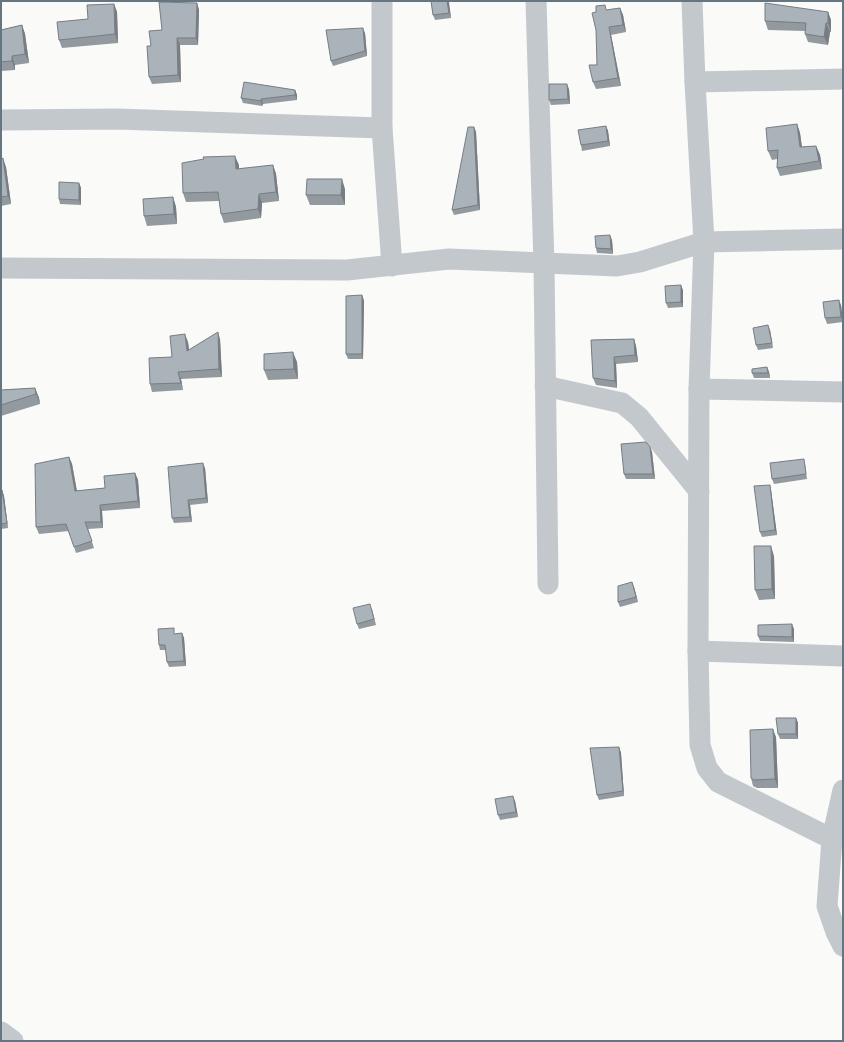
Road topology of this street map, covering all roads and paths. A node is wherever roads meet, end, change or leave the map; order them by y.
1 (382, 1) edge
2 (536, 1) edge
3 (692, 1) edge
4 (843, 79) edge
5 (694, 82) junction
6 (1, 120) edge
7 (382, 128) junction
8 (843, 239) edge
9 (704, 242) junction
10 (544, 264) junction
11 (392, 266) junction
12 (1, 268) edge
13 (546, 386) junction
14 (700, 389) junction
15 (843, 392) edge
16 (699, 491) junction
17 (548, 584) dead end
18 (698, 651) junction
19 (843, 656) edge
20 (843, 790) edge
21 (832, 839) junction
22 (843, 946) edge
23 (1, 1032) edge
24 (13, 1041) edge

1 - 7 street
2 - 10 street
3 - 5 street
4 - 5 street
5 - 9 street
6 - 7 street
7 - 11 street
8 - 9 street
9 - 10 street
9 - 14 street
10 - 11 street
10 - 13 street
11 - 12 street
13 - 16 street
13 - 17 street
14 - 15 street
14 - 16 street
16 - 18 street
18 - 19 street
18 - 21 street
20 - 21 street
21 - 22 street
23 - 24 street

